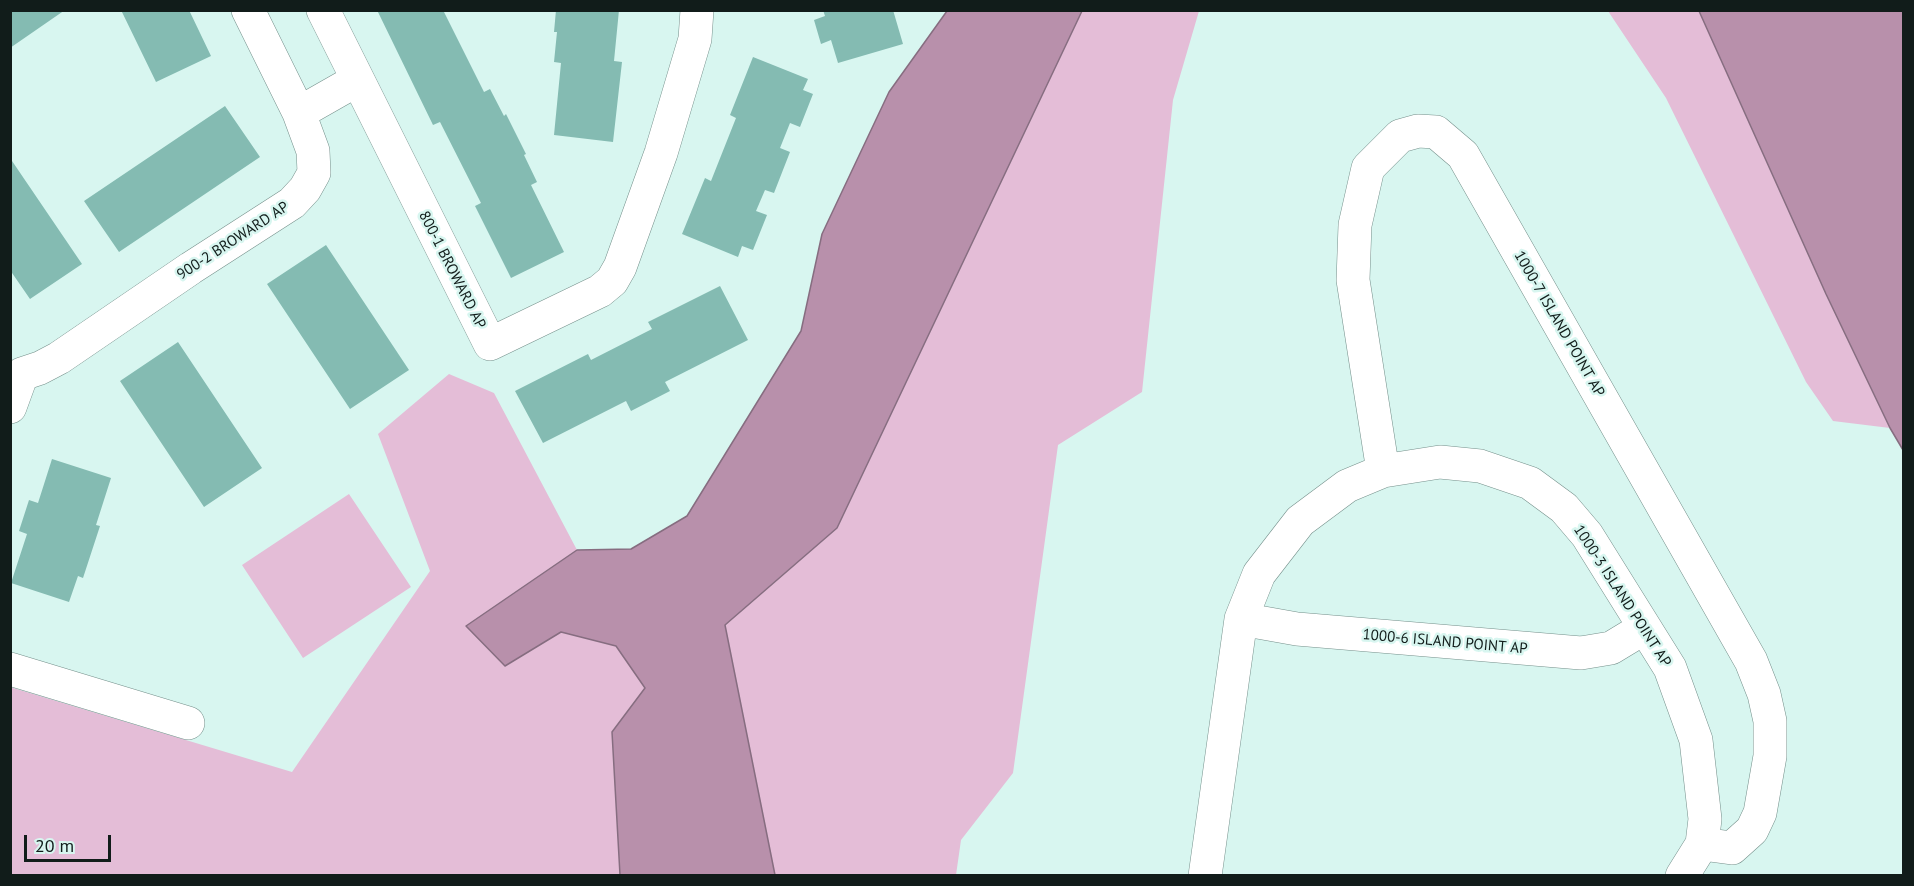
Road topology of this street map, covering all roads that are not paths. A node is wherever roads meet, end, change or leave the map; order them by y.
1 (248, 10) edge
2 (323, 10) edge
3 (697, 10) edge
4 (357, 80) junction
5 (299, 113) junction
6 (16, 369) edge
7 (10, 407) edge
8 (1383, 471) junction
9 (1241, 619) junction
10 (1644, 627) junction
11 (10, 669) edge
12 (188, 723) dead end
13 (1702, 844) junction
14 (1205, 876) edge
15 (1682, 876) edge

1 - 5 street, 900-2 BROWARD AP
2 - 4 street, 800-1 BROWARD AP
3 - 4 street, 800-1 BROWARD AP
4 - 5 street
5 - 6 street, 900-2 BROWARD AP
6 - 7 street, 900-2 BROWARD AP
8 - 9 street, 1000-3 ISLAND POINT AP
8 - 10 street, 1000-3 ISLAND POINT AP
8 - 13 street, 1000-7 ISLAND POINT AP
9 - 10 street, 1000-6 ISLAND POINT AP
9 - 14 street, 1000-3 ISLAND POINT AP
10 - 13 street, 1000-3 ISLAND POINT AP
11 - 12 street
13 - 15 street

